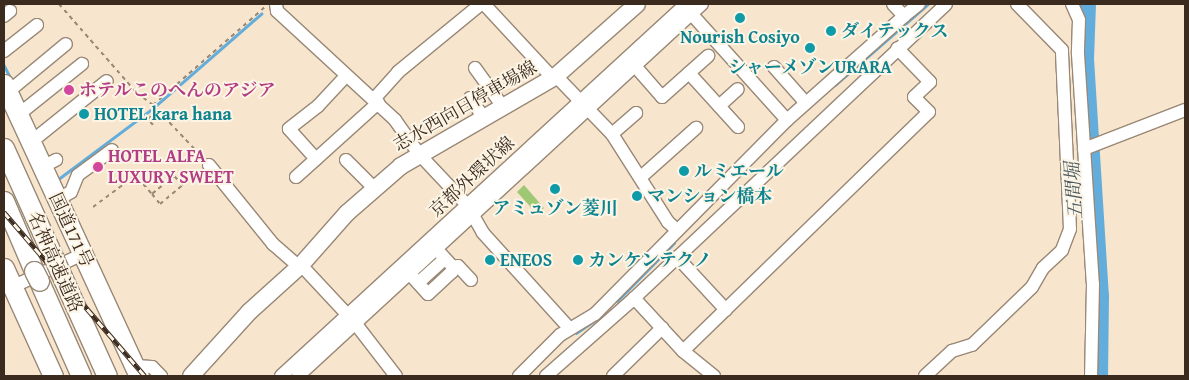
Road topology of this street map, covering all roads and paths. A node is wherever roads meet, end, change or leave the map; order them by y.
1 (59, 4) edge
2 (270, 4) edge
3 (480, 4) edge
4 (637, 4) edge
5 (702, 4) edge
6 (892, 4) edge
7 (919, 4) edge
8 (946, 4) edge
9 (1017, 4) edge
10 (1072, 4) edge
11 (686, 7) edge
12 (904, 16) junction
13 (37, 25) dead end
14 (66, 44) dead end
15 (897, 48) junction
16 (4, 51) edge
17 (708, 56) dead end
18 (82, 64) dead end
19 (635, 66) junction
20 (774, 67) dead end
21 (475, 68) dead end
22 (688, 73) junction
23 (556, 76) junction
24 (346, 77) junction
25 (107, 81) dead end
26 (10, 88) edge
27 (738, 89) dead end
28 (470, 98) dead end
29 (376, 101) junction
30 (806, 103) junction
31 (152, 105) junction
32 (585, 105) junction
33 (720, 106) junction
34 (504, 108) junction
35 (156, 109) junction
36 (1185, 110) edge
37 (22, 112) junction
38 (636, 114) dead end
39 (484, 118) junction
40 (788, 119) junction
41 (153, 125) dead end
42 (738, 127) dead end
43 (696, 128) dead end
44 (612, 134) junction
45 (35, 139) junction
46 (1091, 147) junction
47 (4, 148) edge
48 (112, 150) dead end
49 (419, 154) junction
50 (316, 159) junction
51 (346, 160) dead end
52 (209, 165) joint
53 (296, 177) dead end
54 (641, 177) junction
55 (374, 188) junction
56 (152, 194) junction
57 (57, 200) junction
58 (4, 201) edge
59 (93, 207) dead end
60 (469, 211) junction
61 (677, 230) junction
62 (436, 249) junction
63 (83, 254) junction
64 (677, 257) junction
65 (450, 265) junction
66 (300, 266) junction
67 (4, 268) edge
68 (410, 273) junction
69 (468, 283) dead end
70 (12, 287) junction
71 (634, 298) junction
72 (726, 310) junction
73 (351, 319) junction
74 (569, 328) junction
75 (662, 328) junction
76 (683, 351) junction
77 (137, 371) edge
78 (53, 376) edge
79 (81, 376) edge
80 (107, 376) edge
81 (161, 376) edge
82 (191, 376) edge
83 (281, 376) edge
84 (298, 376) edge
85 (396, 376) edge
86 (519, 376) edge
87 (546, 376) edge
88 (613, 376) edge
89 (714, 376) edge
90 (925, 376) edge
91 (1091, 376) edge

1 - 31 path
2 - 24 street
2 - 31 path
3 - 23 street
3 - 29 street
4 - 23 main road, 志水西向日停車場線
5 - 11 street, 京都外環状線
6 - 12 street
7 - 12 street
8 - 15 street
9 - 90 street
10 - 46 street
11 - 19 street, 京都外環状線
11 - 32 street, 京都外環状線
11 - 40 street
12 - 30 street
13 - 16 street
14 - 26 street
15 - 64 street
15 - 72 street
17 - 22 street
18 - 37 street
19 - 22 street
19 - 32 street, 京都外環状線
20 - 30 street
21 - 34 street
22 - 33 street
23 - 32 street
23 - 34 main road, 志水西向日停車場線
24 - 29 street
24 - 50 street
25 - 45 street
26 - 37 highway, 国道171号
27 - 33 street
28 - 39 street
29 - 49 street
29 - 50 street
30 - 40 street
31 - 35 path
32 - 44 street
32 - 60 street, 京都外環状線
33 - 42 street
34 - 39 main road, 志水西向日停車場線
35 - 41 path
35 - 52 path
36 - 46 street
37 - 45 highway, 国道171号
38 - 44 street
39 - 49 main road, 志水西向日停車場線
40 - 61 street
43 - 54 street
44 - 54 street
45 - 57 highway, 国道171号
46 - 91 street
47 - 80 highway, 名神高速道路
48 - 57 street
49 - 55 main road, 志水西向日停車場線
49 - 60 street
50 - 53 street
51 - 55 street
52 - 66 street
54 - 61 street
55 - 66 main road, 志水西向日停車場線
56 - 56 path
56 - 59 path
57 - 63 highway, 国道171号
58 - 79 highway, 名神高速道路
60 - 62 street, 京都外環状線
60 - 73 street, 京都外環状線
60 - 74 street
61 - 74 street
62 - 65 street
62 - 68 street, 京都外環状線
63 - 70 street
63 - 77 highway, 国道171号
64 - 71 street
64 - 72 street
65 - 68 street
65 - 69 street
66 - 73 street
66 - 82 main road, 志水西向日停車場線
67 - 70 highway
68 - 73 street, 京都外環状線
70 - 78 highway
71 - 75 street
71 - 87 street
72 - 76 street
73 - 83 street, 京都外環状線
73 - 84 street, 京都外環状線
73 - 85 street
74 - 86 street
75 - 76 street
75 - 88 street
76 - 89 street
77 - 81 street

